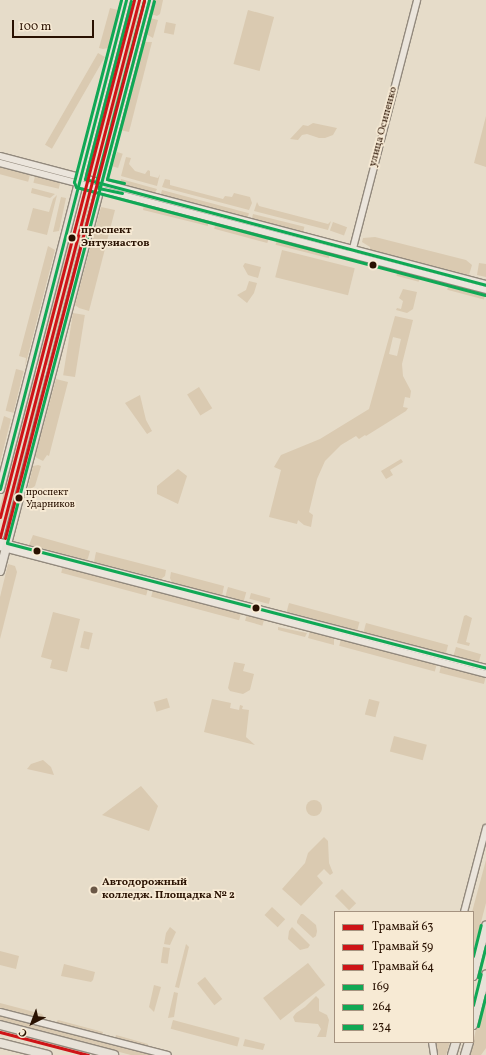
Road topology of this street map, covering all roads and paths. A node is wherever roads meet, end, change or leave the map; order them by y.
1 (126, 0) edge
2 (148, 0) edge
3 (417, 0) edge
4 (0, 156) edge
5 (0, 163) edge
6 (80, 180) junction
7 (100, 186) junction
8 (352, 252) junction
9 (486, 284) edge
10 (486, 290) edge
11 (0, 489) edge
12 (3, 545) edge
13 (0, 571) edge
14 (486, 668) edge
15 (486, 674) edge
16 (486, 828) edge
17 (464, 911) edge
18 (486, 926) edge
19 (474, 972) edge
20 (486, 975) edge
21 (0, 1012) edge
22 (474, 1021) edge
23 (0, 1026) edge
24 (0, 1043) edge
25 (432, 1043) edge
26 (456, 1043) edge
27 (469, 1043) edge
28 (48, 1055) edge
29 (114, 1055) edge
30 (168, 1055) edge
31 (434, 1055) edge
32 (452, 1055) edge
33 (465, 1055) edge

1 - 6 main road
2 - 7 main road
3 - 8 street, улица Осипенко
4 - 6 street
5 - 6 street
6 - 7 street
6 - 11 main road
7 - 8 street
7 - 12 main road
8 - 9 street
8 - 10 street
12 - 13 main road
12 - 14 street
12 - 15 street
16 - 17 street
18 - 19 main road
20 - 22 main road
21 - 30 street
23 - 29 main road
24 - 28 main road
25 - 31 street
26 - 32 main road
27 - 33 main road

